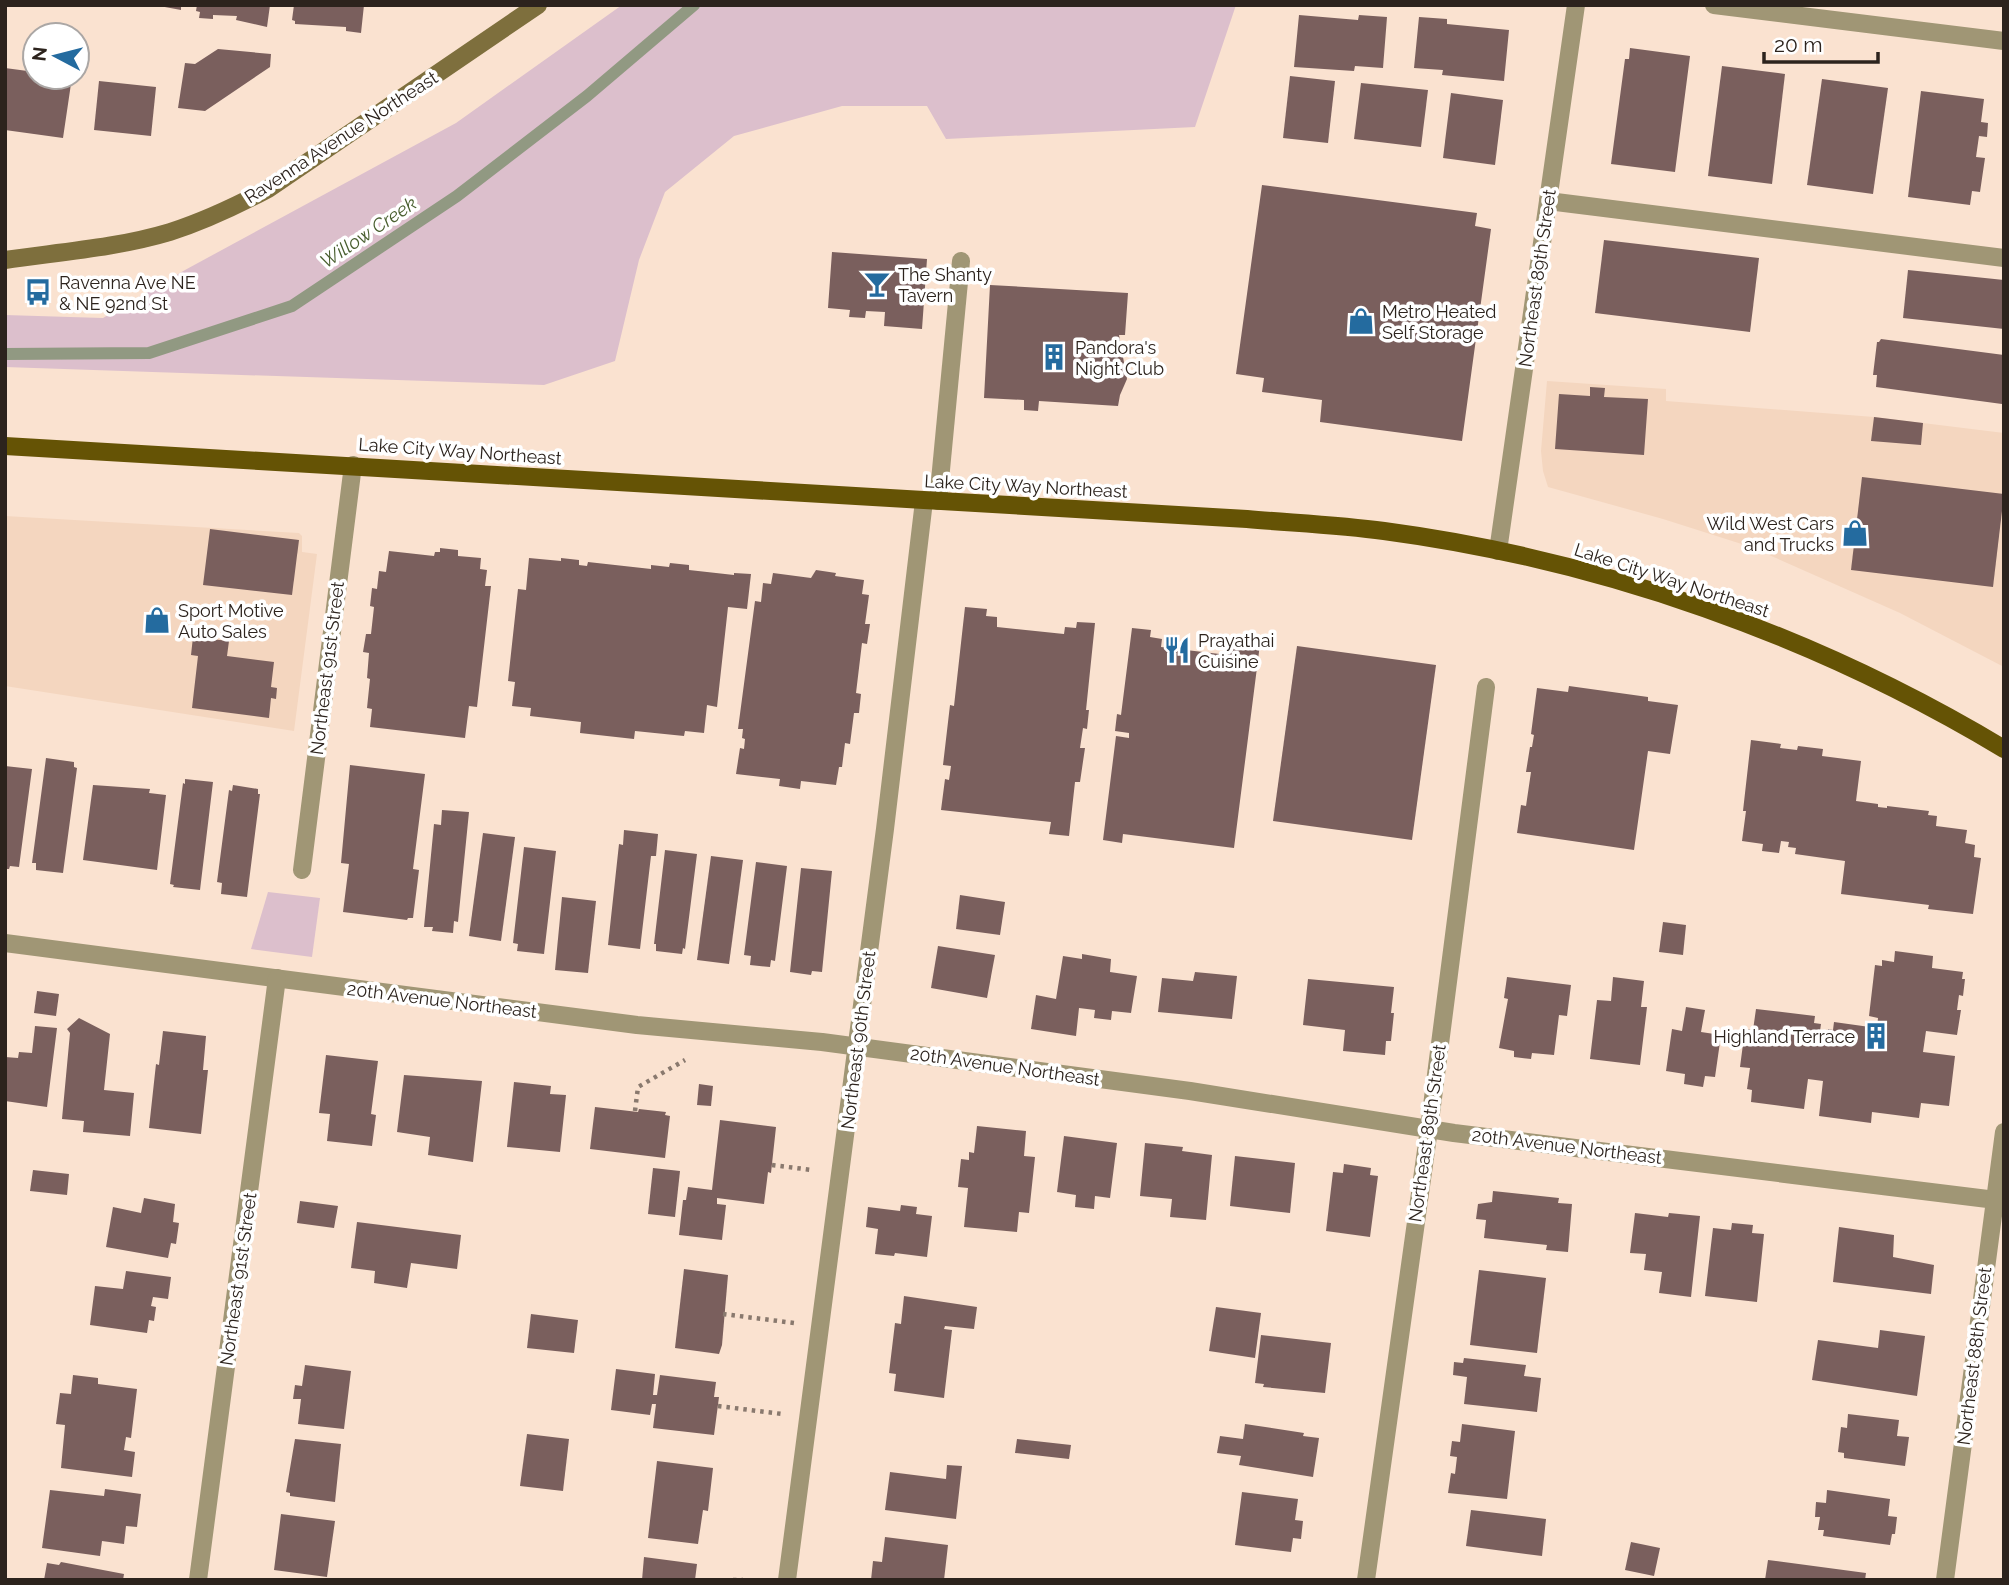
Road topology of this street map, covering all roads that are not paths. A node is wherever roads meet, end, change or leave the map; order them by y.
1 (538, 5) edge
2 (1576, 5) edge
3 (1714, 5) edge
4 (2004, 41) edge
5 (1548, 201) junction
6 (2004, 258) edge
7 (5, 260) edge
8 (961, 261) dead end
9 (5, 446) edge
10 (352, 465) junction
11 (931, 501) junction
12 (1497, 551) junction
13 (1486, 687) dead end
14 (2004, 749) edge
15 (302, 870) dead end
16 (5, 943) edge
17 (277, 978) junction
18 (857, 1047) junction
19 (1429, 1129) junction
20 (2004, 1132) edge
21 (1999, 1200) edge
22 (198, 1580) edge
23 (787, 1580) edge
24 (1366, 1580) edge
25 (1945, 1580) edge

1 - 7 main road, Ravenna Avenue Northeast
2 - 5 street, Northeast 89th Street
3 - 4 street
5 - 6 street
5 - 12 street, Northeast 89th Street
8 - 11 street, Northeast 90th Street
9 - 10 main road, Lake City Way Northeast
10 - 11 main road, Lake City Way Northeast
10 - 15 street, Northeast 91st Street
11 - 12 main road, Lake City Way Northeast
11 - 18 street, Northeast 90th Street
12 - 14 main road, Lake City Way Northeast
13 - 19 street, Northeast 89th Street
16 - 17 street, 20th Avenue Northeast
17 - 18 street, 20th Avenue Northeast
17 - 22 street, Northeast 91st Street
18 - 19 street, 20th Avenue Northeast
18 - 23 street, Northeast 90th Street
19 - 21 street, 20th Avenue Northeast
19 - 24 street, Northeast 89th Street
20 - 21 street, Northeast 88th Street
21 - 25 street, Northeast 88th Street

